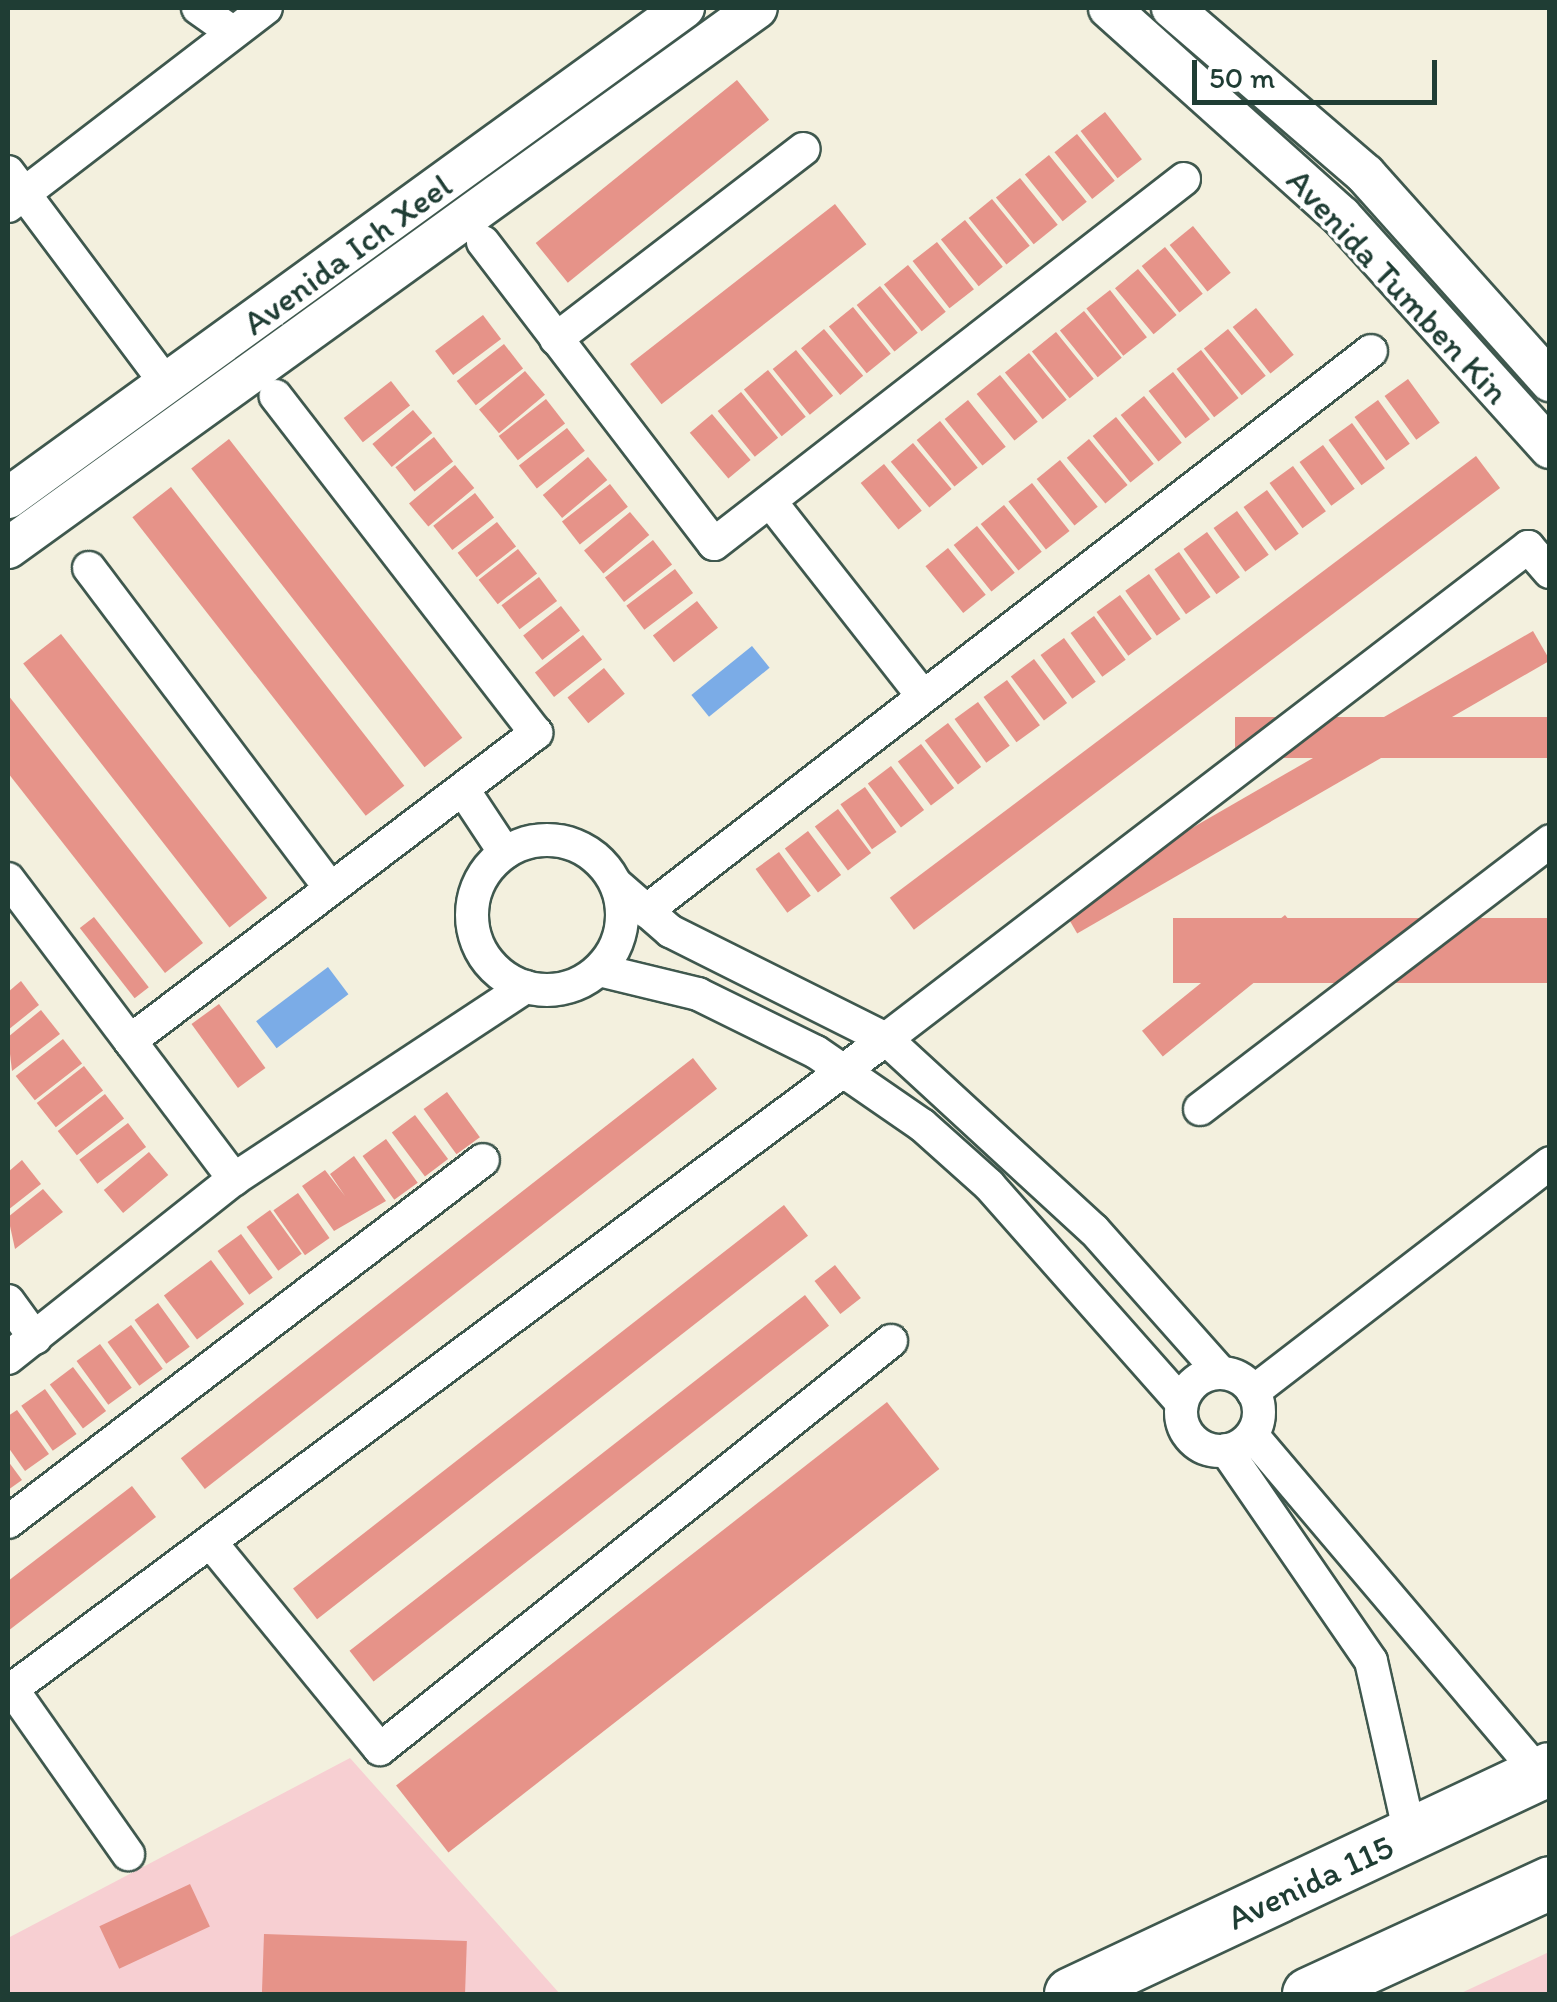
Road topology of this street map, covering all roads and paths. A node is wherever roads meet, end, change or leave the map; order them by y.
1 (198, 8) edge
2 (266, 8) edge
3 (684, 8) edge
4 (757, 8) edge
5 (1109, 8) edge
6 (1172, 8) edge
7 (232, 32) junction
8 (804, 149) dead end
9 (1184, 179) dead end
10 (14, 190) edge
11 (483, 242) dead end
12 (556, 338) junction
13 (1370, 351) dead end
14 (1550, 380) edge
15 (168, 386) junction
16 (276, 396) dead end
17 (1550, 448) edge
18 (8, 498) edge
19 (773, 505) junction
20 (8, 548) edge
21 (89, 568) dead end
22 (1550, 572) edge
23 (921, 694) junction
24 (464, 791) junction
25 (1550, 841) edge
26 (505, 853) junction
27 (8, 880) edge
28 (616, 884) junction
29 (329, 886) junction
30 (646, 911) junction
31 (599, 970) junction
32 (525, 987) junction
33 (886, 1040) junction
34 (130, 1041) junction
35 (840, 1069) junction
36 (1200, 1108) dead end
37 (482, 1160) dead end
38 (1550, 1162) edge
39 (234, 1179) junction
40 (8, 1301) edge
41 (35, 1338) junction
42 (891, 1341) dead end
43 (8, 1358) edge
44 (1221, 1373) junction
45 (1253, 1392) junction
46 (1182, 1403) junction
47 (1239, 1442) junction
48 (8, 1522) edge
49 (212, 1544) junction
50 (10, 1691) edge
51 (1544, 1772) edge
52 (1410, 1834) junction
53 (128, 1854) dead end
54 (1550, 1883) edge
55 (1071, 1994) edge
56 (1309, 1994) edge

1 - 7 street
2 - 7 street
3 - 15 street, Avenida Ich Xeel
4 - 20 street
5 - 17 street, Avenida Tumben Kin
6 - 14 street, Avenida Tumben Kin
7 - 10 street
8 - 12 street
9 - 19 street
10 - 15 street
11 - 12 street
12 - 19 street
13 - 23 street
15 - 18 street, Avenida Ich Xeel
16 - 24 street
19 - 23 street
21 - 29 street
22 - 33 street
23 - 30 street
24 - 26 street
24 - 29 street
25 - 36 street
26 - 28 street
26 - 32 street
27 - 34 street
28 - 30 street
28 - 31 street
29 - 34 street
30 - 33 street
31 - 32 street
31 - 35 street
32 - 39 street
33 - 35 street
33 - 44 street
34 - 39 street
35 - 46 street
35 - 49 street
37 - 48 street
38 - 45 street
39 - 41 street
40 - 41 street
41 - 43 street
42 - 49 street
44 - 45 street
44 - 46 street
45 - 47 street
46 - 47 street
47 - 51 street
47 - 52 street
49 - 50 street
50 - 53 street
51 - 52 main road, Avenida 115
52 - 55 main road, Avenida 115
54 - 56 main road

